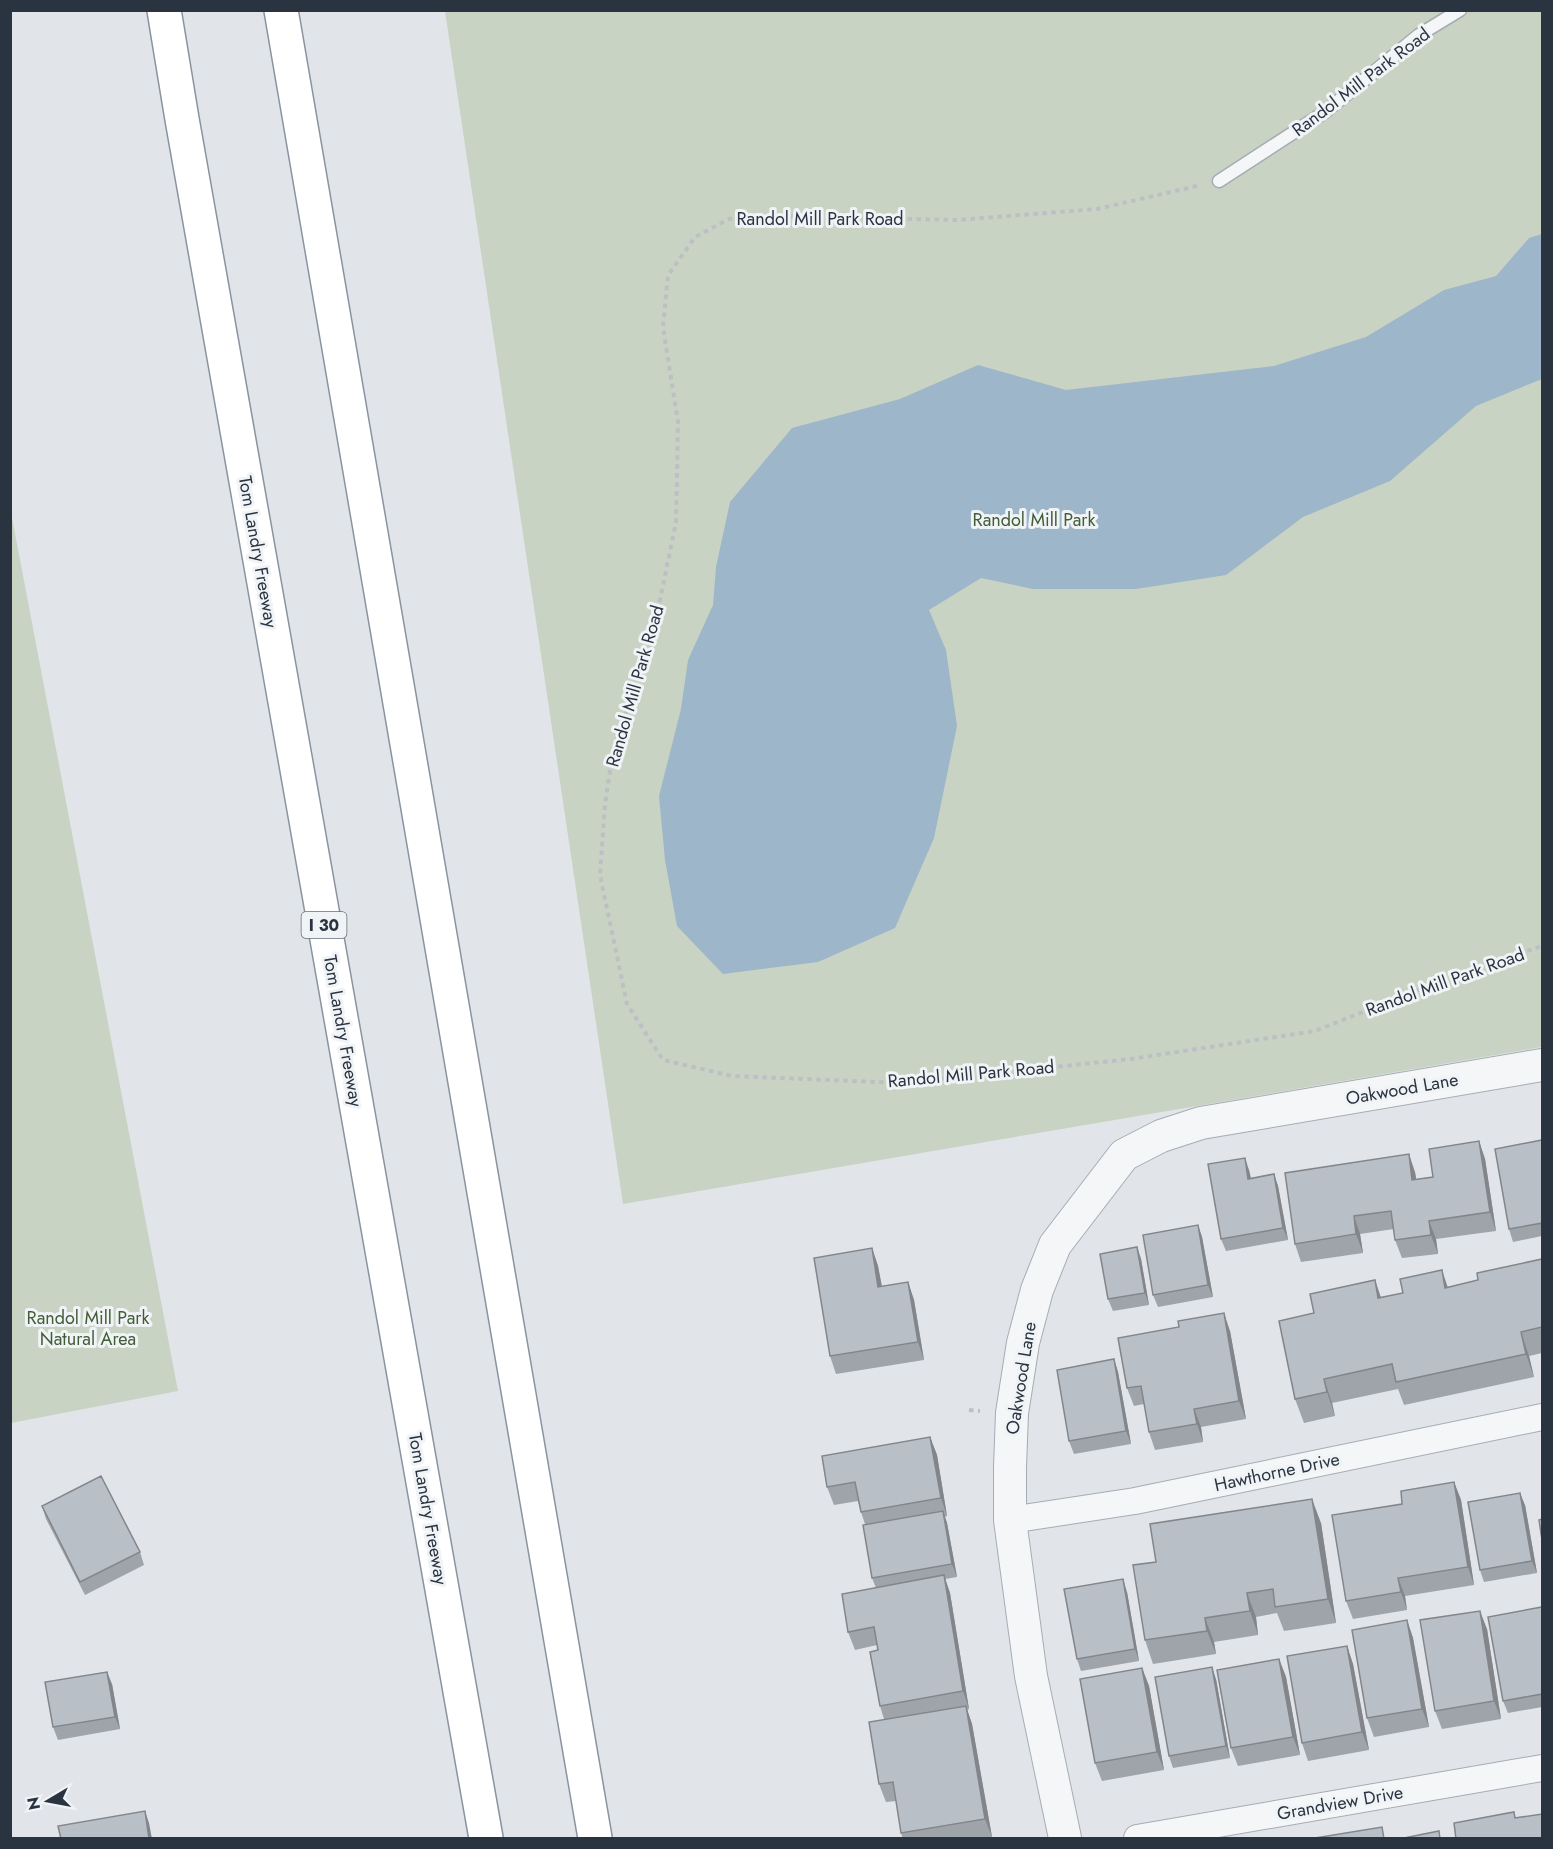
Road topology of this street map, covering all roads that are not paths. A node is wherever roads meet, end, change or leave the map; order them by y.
1 (164, 10) edge
2 (281, 10) edge
3 (1460, 10) edge
4 (1219, 181) road end
5 (1542, 1065) edge
6 (1542, 1417) edge
7 (1010, 1520) junction
8 (1542, 1768) edge
9 (486, 1839) edge
10 (595, 1839) edge
11 (1065, 1839) edge
12 (1137, 1839) edge

1 - 9 highway, Tom Landry Freeway / I 30
2 - 10 highway
3 - 4 lane, Randol Mill Park Road
5 - 7 street, Oakwood Lane
6 - 7 street, Hawthorne Drive
7 - 11 street, Oakwood Lane
8 - 12 street, Grandview Drive

